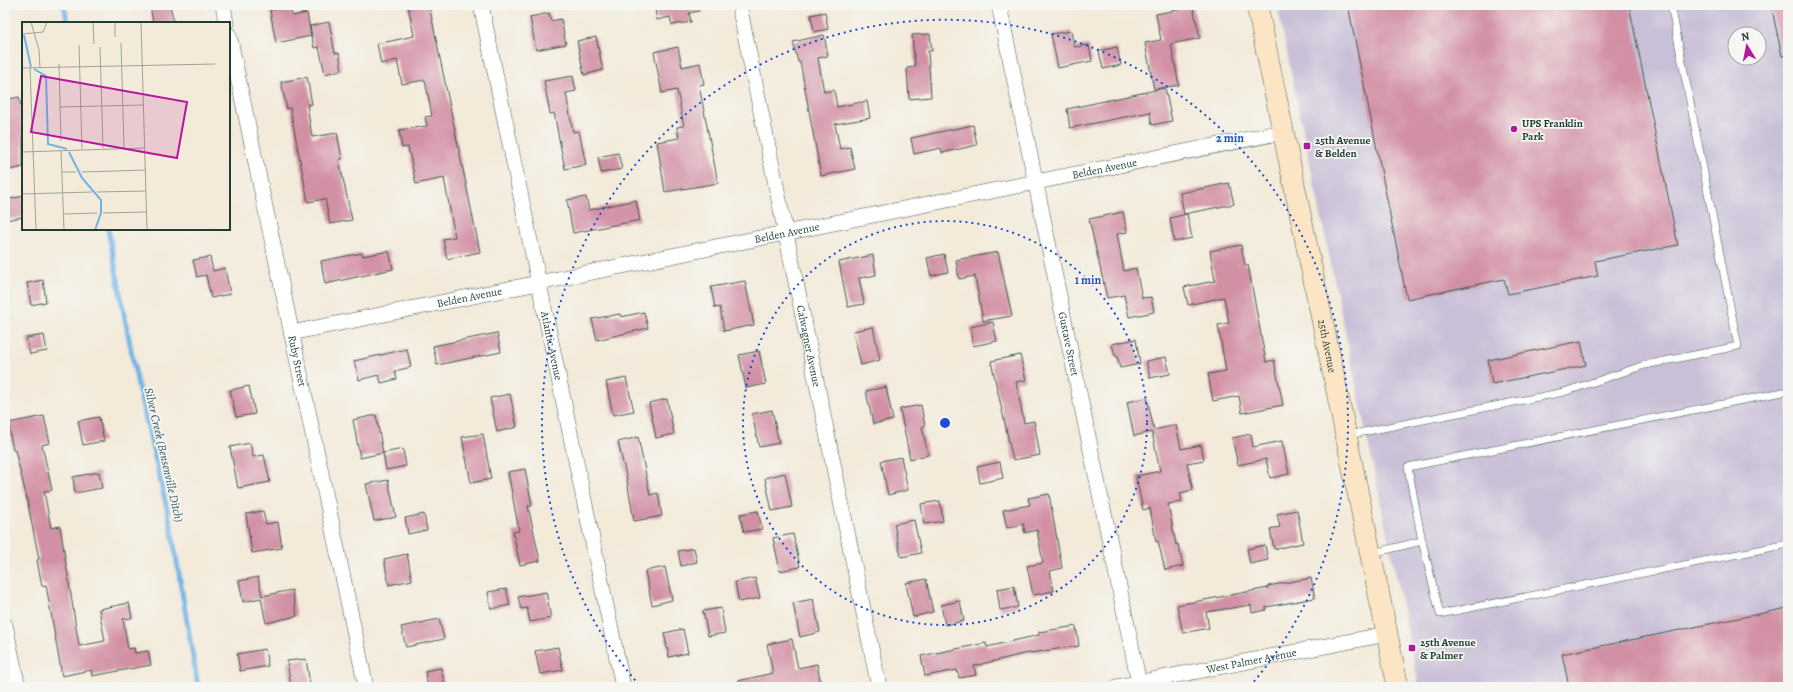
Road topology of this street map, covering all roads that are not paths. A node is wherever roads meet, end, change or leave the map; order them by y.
1 (223, 5) edge
2 (481, 5) edge
3 (739, 5) edge
4 (999, 5) edge
5 (1257, 5) edge
6 (1671, 5) edge
7 (226, 22) edge
8 (230, 40) edge
9 (1283, 132) junction
10 (1035, 182) junction
11 (786, 232) junction
12 (538, 283) junction
13 (291, 333) junction
14 (1788, 392) edge
15 (1346, 436) junction
16 (1422, 541) junction
17 (1788, 544) edge
18 (1370, 553) junction
19 (5, 625) edge
20 (1387, 634) junction
21 (1139, 682) junction
22 (18, 687) edge
23 (366, 687) edge
24 (623, 687) edge
25 (879, 687) edge
26 (1116, 687) edge
27 (1398, 687) edge

1 - 7 street
2 - 12 street, Atlantic Avenue
3 - 11 street, Calwagner Avenue
4 - 10 street, Gustave Street
5 - 9 main road, 25th Avenue
6 - 15 lane
8 - 13 street, Ruby Street
9 - 10 street, Belden Avenue
9 - 15 main road, 25th Avenue
10 - 11 street, Belden Avenue
10 - 21 street, Gustave Street
11 - 12 street, Belden Avenue
11 - 25 street, Calwagner Avenue
12 - 13 street, Belden Avenue
12 - 24 street, Atlantic Avenue
13 - 23 street, Ruby Street
14 - 16 lane
15 - 18 main road, 25th Avenue
16 - 17 lane
16 - 18 lane
18 - 20 main road, 25th Avenue
19 - 22 street
20 - 21 street, West Palmer Avenue
20 - 27 main road, 25th Avenue
21 - 26 street, West Palmer Avenue

